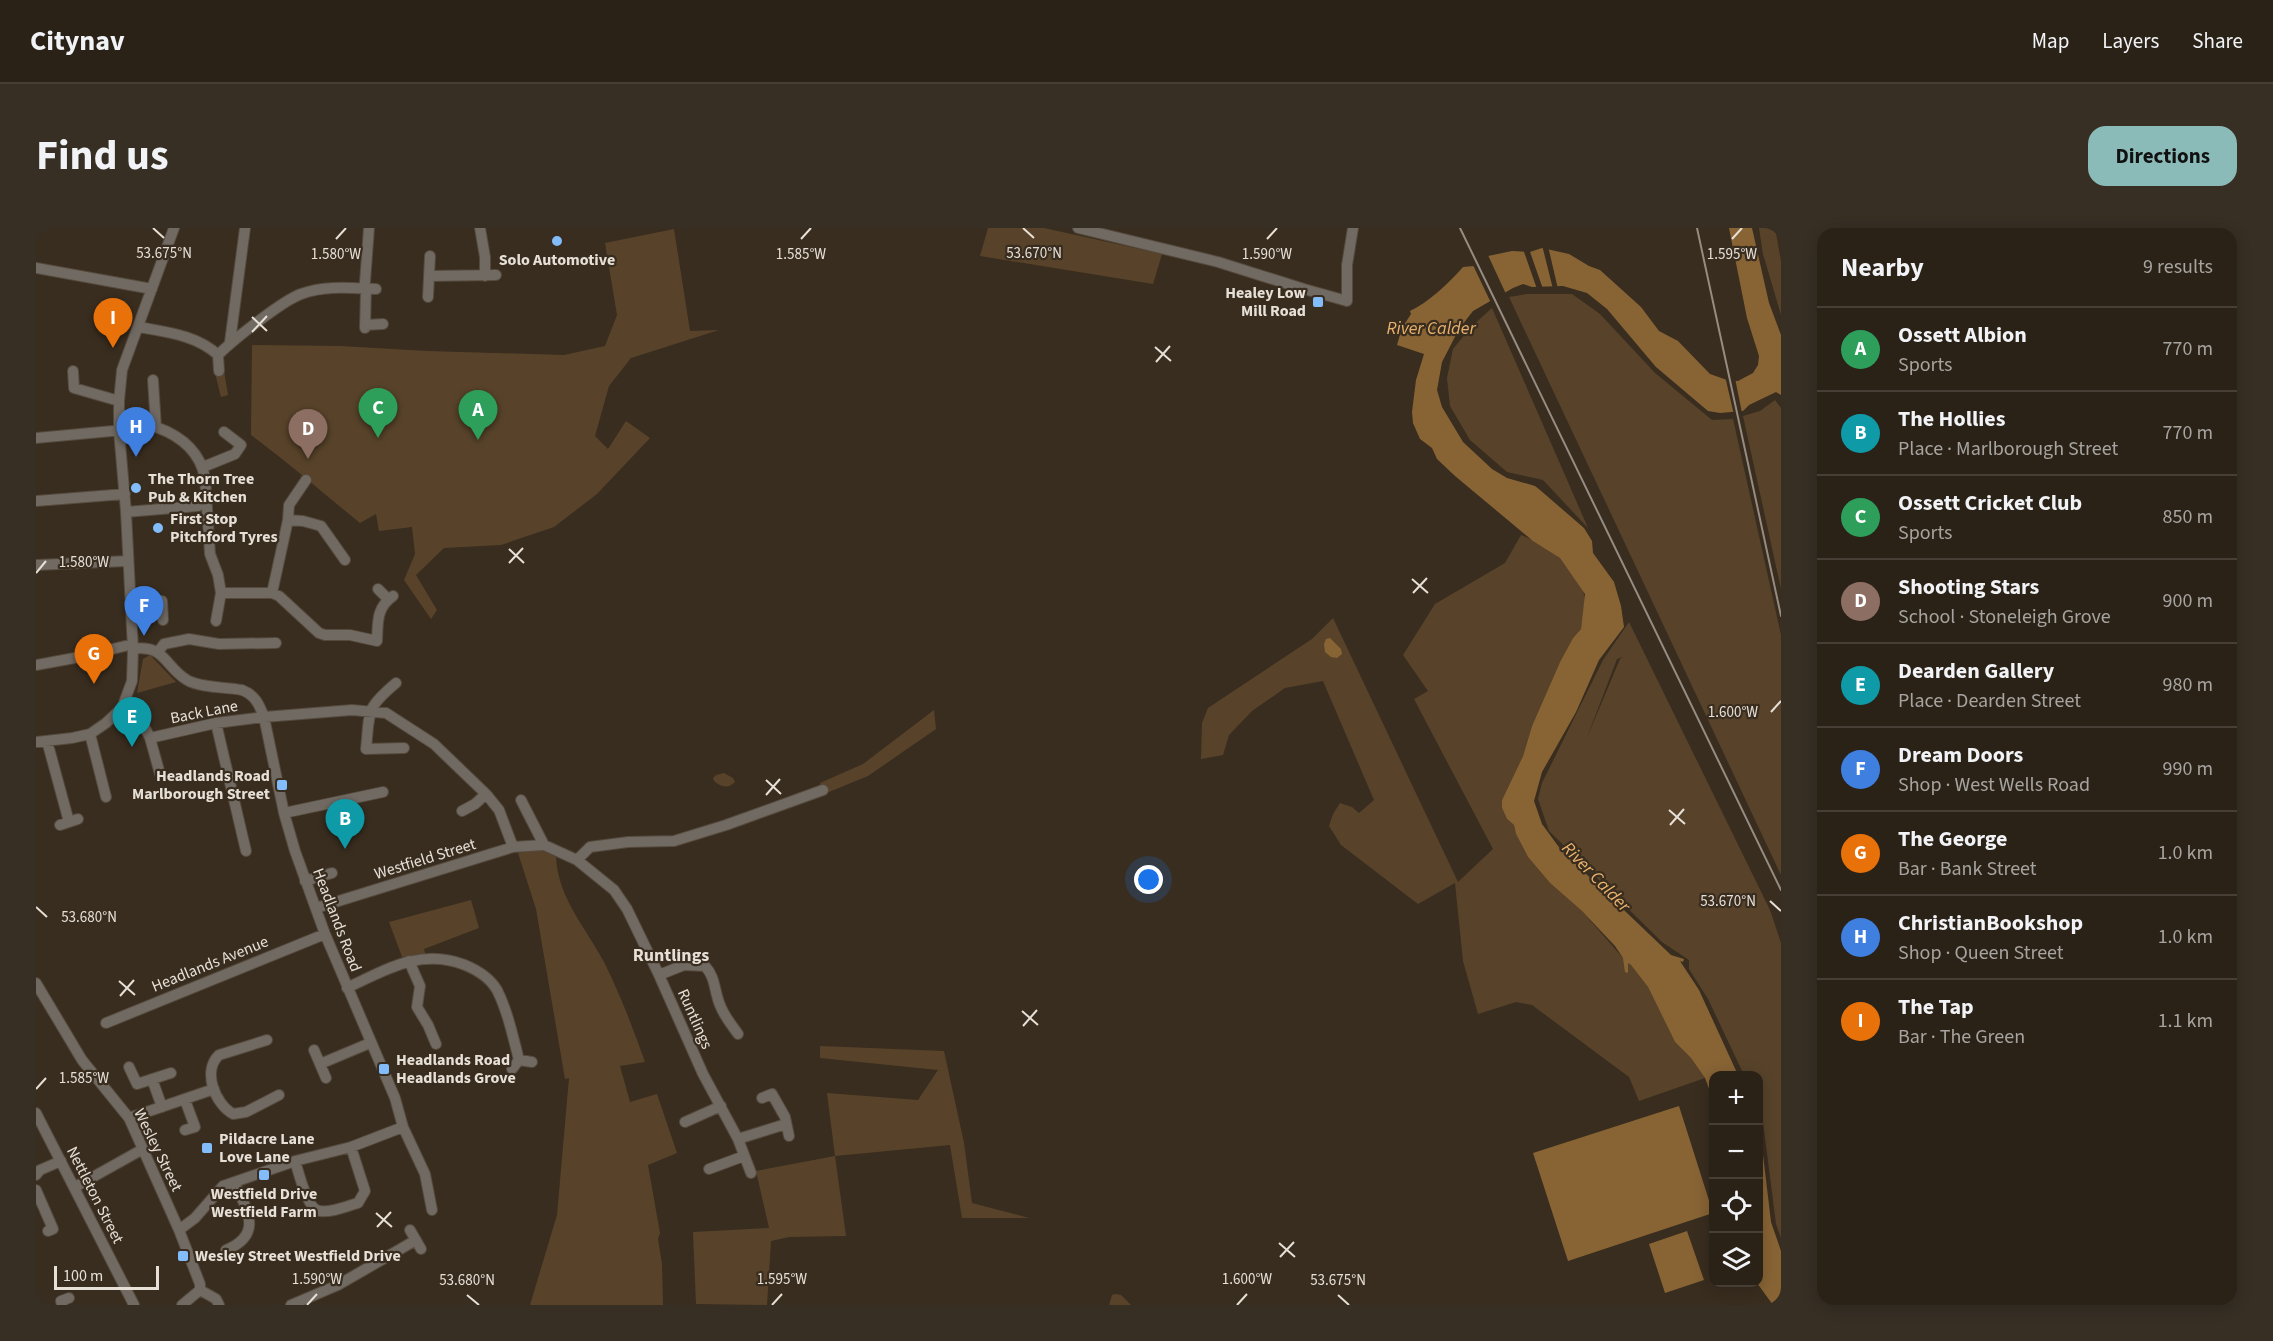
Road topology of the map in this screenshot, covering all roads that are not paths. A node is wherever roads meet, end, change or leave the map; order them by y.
1 (174, 228) edge
2 (245, 228) edge
3 (369, 228) edge
4 (480, 228) edge
5 (1078, 228) edge
6 (1353, 228) edge
7 (430, 256) dead end
8 (36, 268) edge
9 (429, 276) junction
10 (369, 286) junction
11 (152, 289) junction
12 (428, 297) dead end
13 (383, 324) dead end
14 (139, 327) junction
15 (230, 342) junction
16 (218, 355) junction
17 (73, 371) dead end
18 (219, 371) dead end
19 (153, 380) dead end
20 (119, 401) junction
21 (156, 427) junction
22 (119, 431) junction
23 (224, 432) dead end
24 (36, 438) edge
25 (203, 467) junction
26 (306, 480) dead end
27 (125, 494) junction
28 (36, 501) edge
29 (198, 506) dead end
30 (126, 512) junction
31 (288, 520) junction
32 (345, 560) dead end
33 (128, 561) junction
34 (36, 565) edge
35 (378, 589) dead end
36 (221, 593) junction
37 (272, 593) junction
38 (130, 603) junction
39 (163, 620) dead end
40 (216, 621) dead end
41 (276, 643) dead end
42 (133, 646) junction
43 (158, 652) junction
44 (36, 665) edge
45 (396, 683) dead end
46 (122, 708) junction
47 (370, 710) junction
48 (264, 717) junction
49 (216, 723) junction
50 (90, 734) junction
51 (150, 738) junction
52 (41, 742) edge
53 (404, 748) dead end
54 (160, 774) dead end
55 (823, 790) dead end
56 (383, 792) dead end
57 (486, 794) junction
58 (106, 797) dead end
59 (521, 800) dead end
60 (462, 810) dead end
61 (284, 813) junction
62 (69, 822) dead end
63 (544, 845) junction
64 (513, 847) junction
65 (246, 850) dead end
66 (577, 860) junction
67 (332, 873) dead end
68 (305, 881) junction
69 (316, 908) junction
70 (325, 934) junction
71 (409, 961) junction
72 (659, 975) junction
73 (36, 983) edge
74 (347, 988) junction
75 (106, 1023) dead end
76 (738, 1034) dead end
77 (267, 1040) dead end
78 (370, 1043) junction
79 (435, 1047) dead end
80 (314, 1050) dead end
81 (532, 1062) dead end
82 (320, 1065) junction
83 (129, 1067) dead end
84 (171, 1073) dead end
85 (326, 1078) dead end
86 (152, 1079) junction
87 (214, 1089) junction
88 (769, 1092) dead end
89 (185, 1100) junction
90 (274, 1100) dead end
91 (721, 1106) junction
92 (162, 1107) junction
93 (36, 1113) edge
94 (129, 1118) junction
95 (685, 1122) dead end
96 (786, 1125) junction
97 (403, 1127) junction
98 (185, 1130) dead end
99 (789, 1136) dead end
100 (738, 1139) junction
101 (351, 1147) junction
102 (143, 1149) junction
103 (744, 1156) junction
104 (61, 1161) junction
105 (295, 1161) junction
106 (708, 1169) dead end
107 (751, 1173) dead end
108 (36, 1174) edge
109 (234, 1182) junction
110 (75, 1187) junction
111 (36, 1190) edge
112 (432, 1210) dead end
113 (179, 1230) junction
114 (410, 1230) dead end
115 (48, 1231) dead end
116 (226, 1250) dead end
117 (201, 1290) junction
118 (134, 1305) edge
119 (182, 1305) edge
120 (219, 1305) edge
121 (291, 1305) edge

1 - 11 street
2 - 15 street
3 - 10 street
4 - 9 street
5 - 6 street
7 - 9 street
8 - 11 street
9 - 12 street
10 - 13 street
10 - 15 street
11 - 14 street
14 - 16 street
14 - 20 street
15 - 16 street
16 - 18 street
17 - 20 street
19 - 21 street
20 - 22 street
21 - 22 street
21 - 25 street
22 - 24 street
22 - 27 street
23 - 25 street
25 - 36 street
26 - 31 street
27 - 28 street
27 - 30 street
29 - 30 street
30 - 33 street
31 - 32 street
31 - 37 street
33 - 34 street
33 - 38 street
35 - 37 street
36 - 37 street
36 - 40 street
38 - 39 street
38 - 42 street
41 - 43 street
42 - 43 street
42 - 44 street
42 - 46 street
43 - 48 street, Headlands Road
45 - 47 street
46 - 50 street
46 - 51 street
47 - 48 street, Back Lane
47 - 53 street
47 - 57 street, Back Lane
48 - 49 street, Back Lane
48 - 61 street, Headlands Road
49 - 51 street, Back Lane
49 - 65 street
50 - 52 street
50 - 58 street
51 - 54 street
52 - 62 street
55 - 66 street
56 - 61 street
57 - 60 street
57 - 64 street, Back Lane
59 - 63 street
61 - 68 street, Headlands Road
63 - 64 street, Westfield Street
63 - 66 street, Runtlings
64 - 69 street, Westfield Street
66 - 72 street, Runtlings
67 - 68 street
68 - 69 street, Headlands Road
69 - 70 street, Headlands Road
70 - 74 street, Headlands Road
70 - 75 street, Headlands Avenue
71 - 74 street
71 - 79 street
71 - 81 street
72 - 76 street
72 - 91 street, Runtlings
73 - 94 street, Wesley Street
74 - 78 street, Headlands Road
77 - 87 street
78 - 82 street
78 - 97 street, Headlands Road
80 - 82 street
82 - 85 street
83 - 86 street
84 - 86 street
86 - 92 street
87 - 89 street
87 - 90 street
88 - 96 street
89 - 92 street
89 - 98 street
91 - 95 street
91 - 100 street, Runtlings
92 - 94 street
93 - 104 street, Nettleton Street
94 - 102 street, Wesley Street
96 - 99 street
96 - 100 street
97 - 101 street
97 - 112 street, Headlands Road
100 - 103 street, Runtlings
101 - 105 street
101 - 105 street
102 - 110 street
102 - 113 street, Wesley Street
103 - 106 street
103 - 107 street, Runtlings
104 - 108 street
104 - 110 street, Nettleton Street
105 - 109 street
109 - 113 street
109 - 116 street
110 - 118 street, Nettleton Street
111 - 115 street
113 - 117 street, Wesley Street
114 - 121 street
117 - 119 street
117 - 120 street

